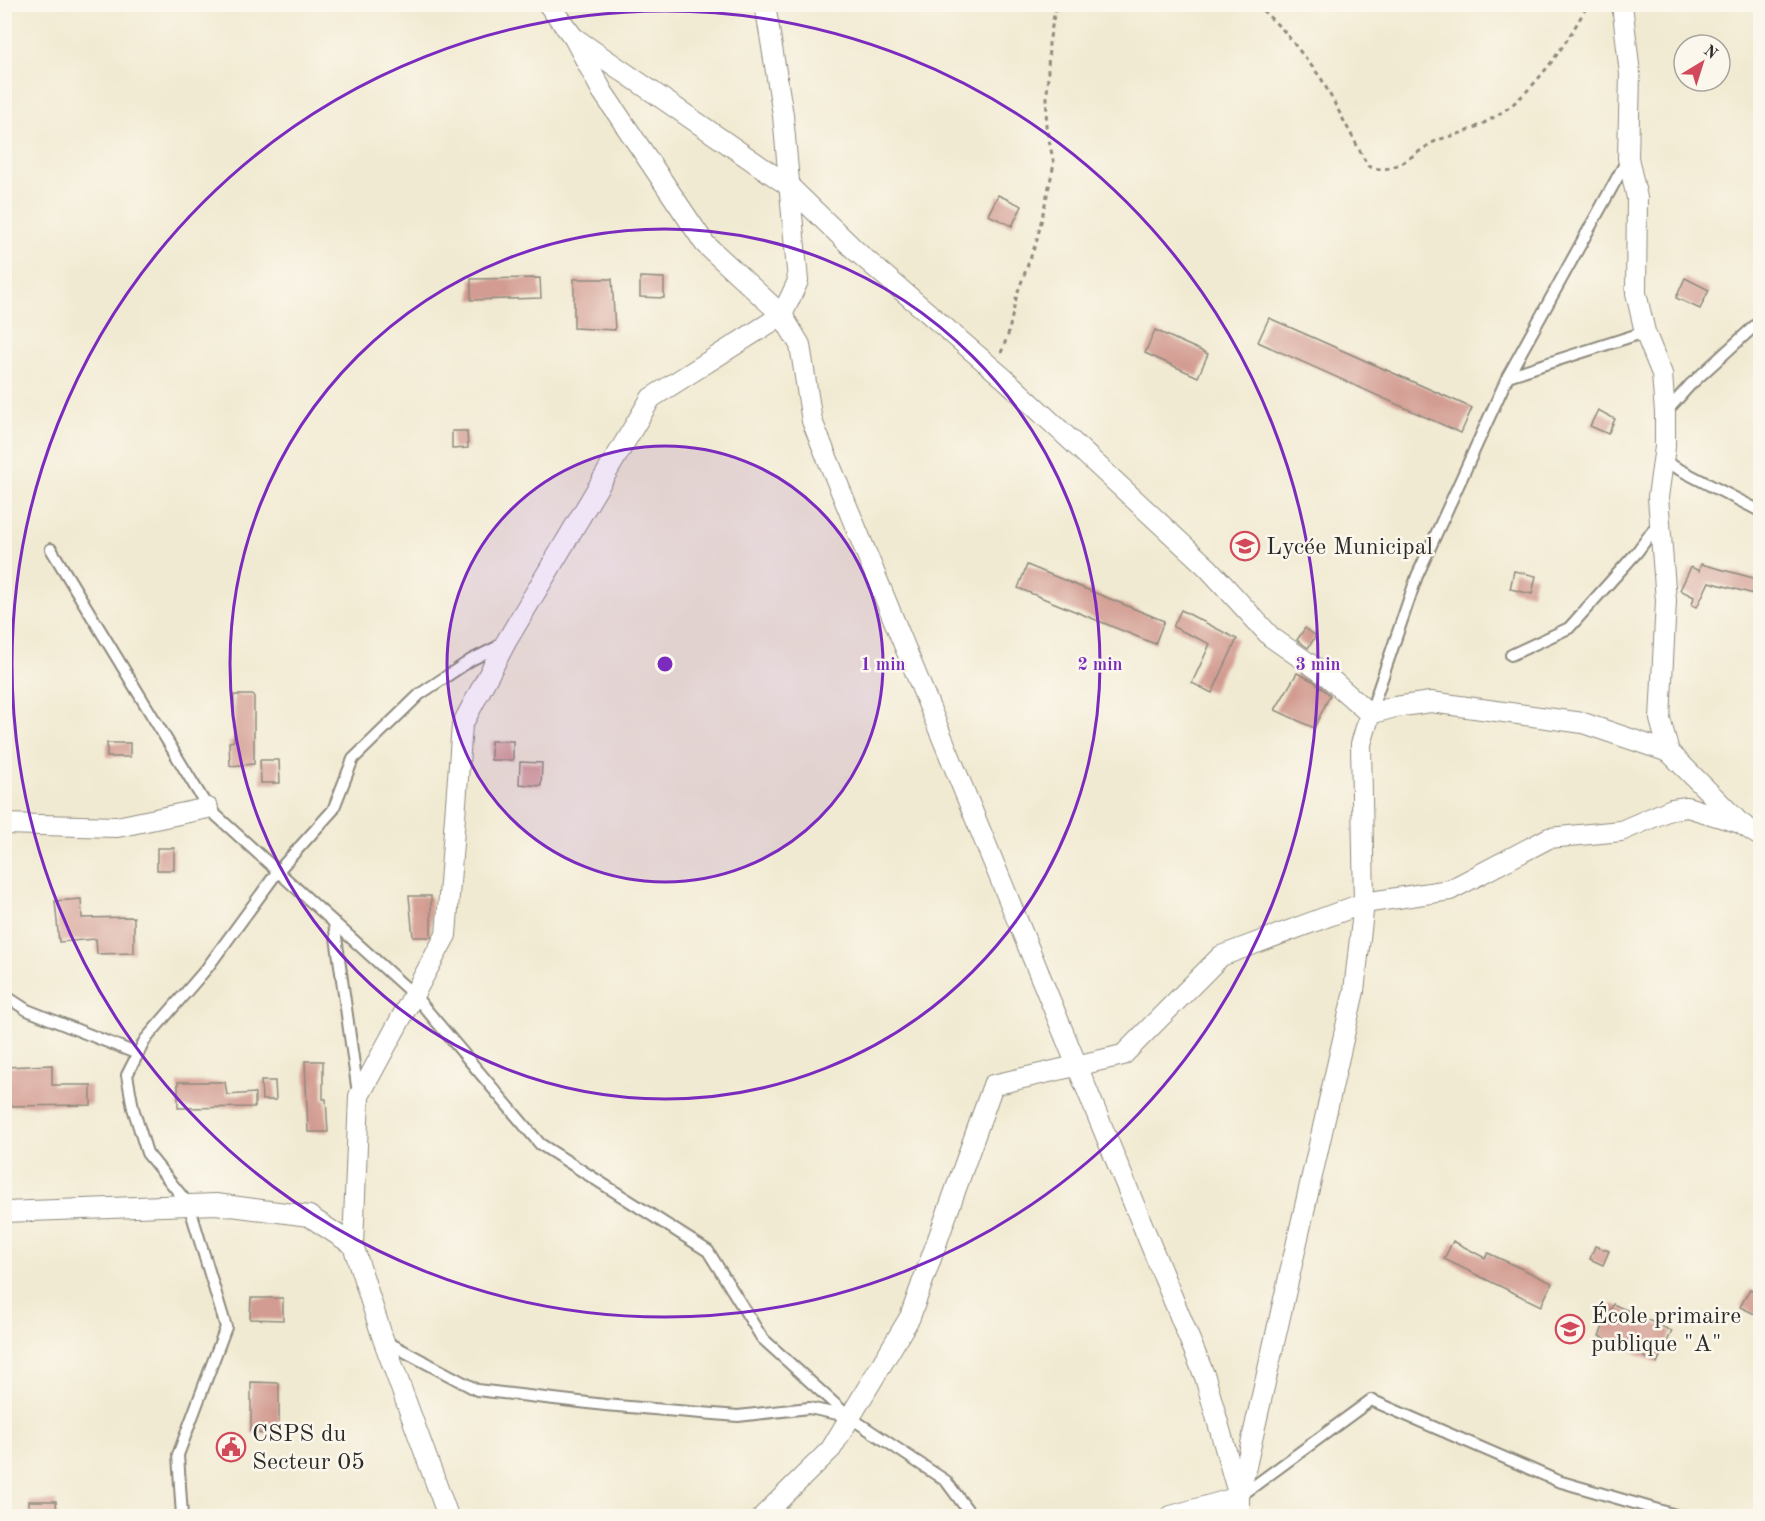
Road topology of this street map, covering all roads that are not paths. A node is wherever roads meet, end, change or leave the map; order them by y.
1 (548, 4) edge
2 (765, 4) edge
3 (1622, 4) edge
4 (574, 38) junction
5 (1628, 158) junction
6 (789, 186) junction
7 (783, 315) junction
8 (1761, 321) edge
9 (1646, 332) junction
10 (1508, 376) junction
11 (1665, 413) junction
12 (1663, 460) junction
13 (1761, 511) edge
14 (1659, 522) junction
15 (51, 549) dead end
16 (506, 642) junction
17 (1511, 655) dead end
18 (1370, 714) junction
19 (1669, 752) junction
20 (208, 808) junction
21 (1740, 823) junction
22 (4, 824) edge
23 (1760, 837) edge
24 (278, 871) junction
25 (1364, 903) junction
26 (334, 923) junction
27 (4, 995) edge
28 (414, 995) junction
29 (138, 1054) junction
30 (1077, 1065) junction
31 (359, 1096) junction
32 (189, 1205) junction
33 (4, 1212) edge
34 (353, 1245) junction
35 (383, 1340) junction
36 (848, 1416) junction
37 (1239, 1507) edge
38 (182, 1516) edge
39 (448, 1516) edge
40 (763, 1516) edge
41 (972, 1516) edge
42 (1170, 1516) edge
43 (1679, 1516) edge

1 - 4 street
2 - 6 street
3 - 5 street
4 - 6 street
4 - 7 street
5 - 9 street
5 - 10 lane
6 - 7 street
6 - 18 street
7 - 16 street
7 - 30 street
8 - 11 lane
9 - 10 lane
9 - 11 street
10 - 18 lane
11 - 12 street
12 - 13 lane
12 - 14 street
14 - 17 lane
14 - 19 street
15 - 20 lane
16 - 24 lane
16 - 28 street
18 - 19 street
18 - 25 street
19 - 21 street
20 - 22 street
20 - 24 lane
21 - 23 street
21 - 25 street
24 - 26 lane
24 - 29 lane
25 - 30 street
25 - 37 street
26 - 28 lane
26 - 31 lane
27 - 29 lane
28 - 31 street
28 - 36 lane
29 - 32 lane
30 - 36 street
30 - 37 street
31 - 34 street
32 - 33 street
32 - 34 street
32 - 38 lane
34 - 35 street
35 - 36 lane
35 - 39 street
36 - 40 street
36 - 41 lane
37 - 42 street
37 - 43 lane

